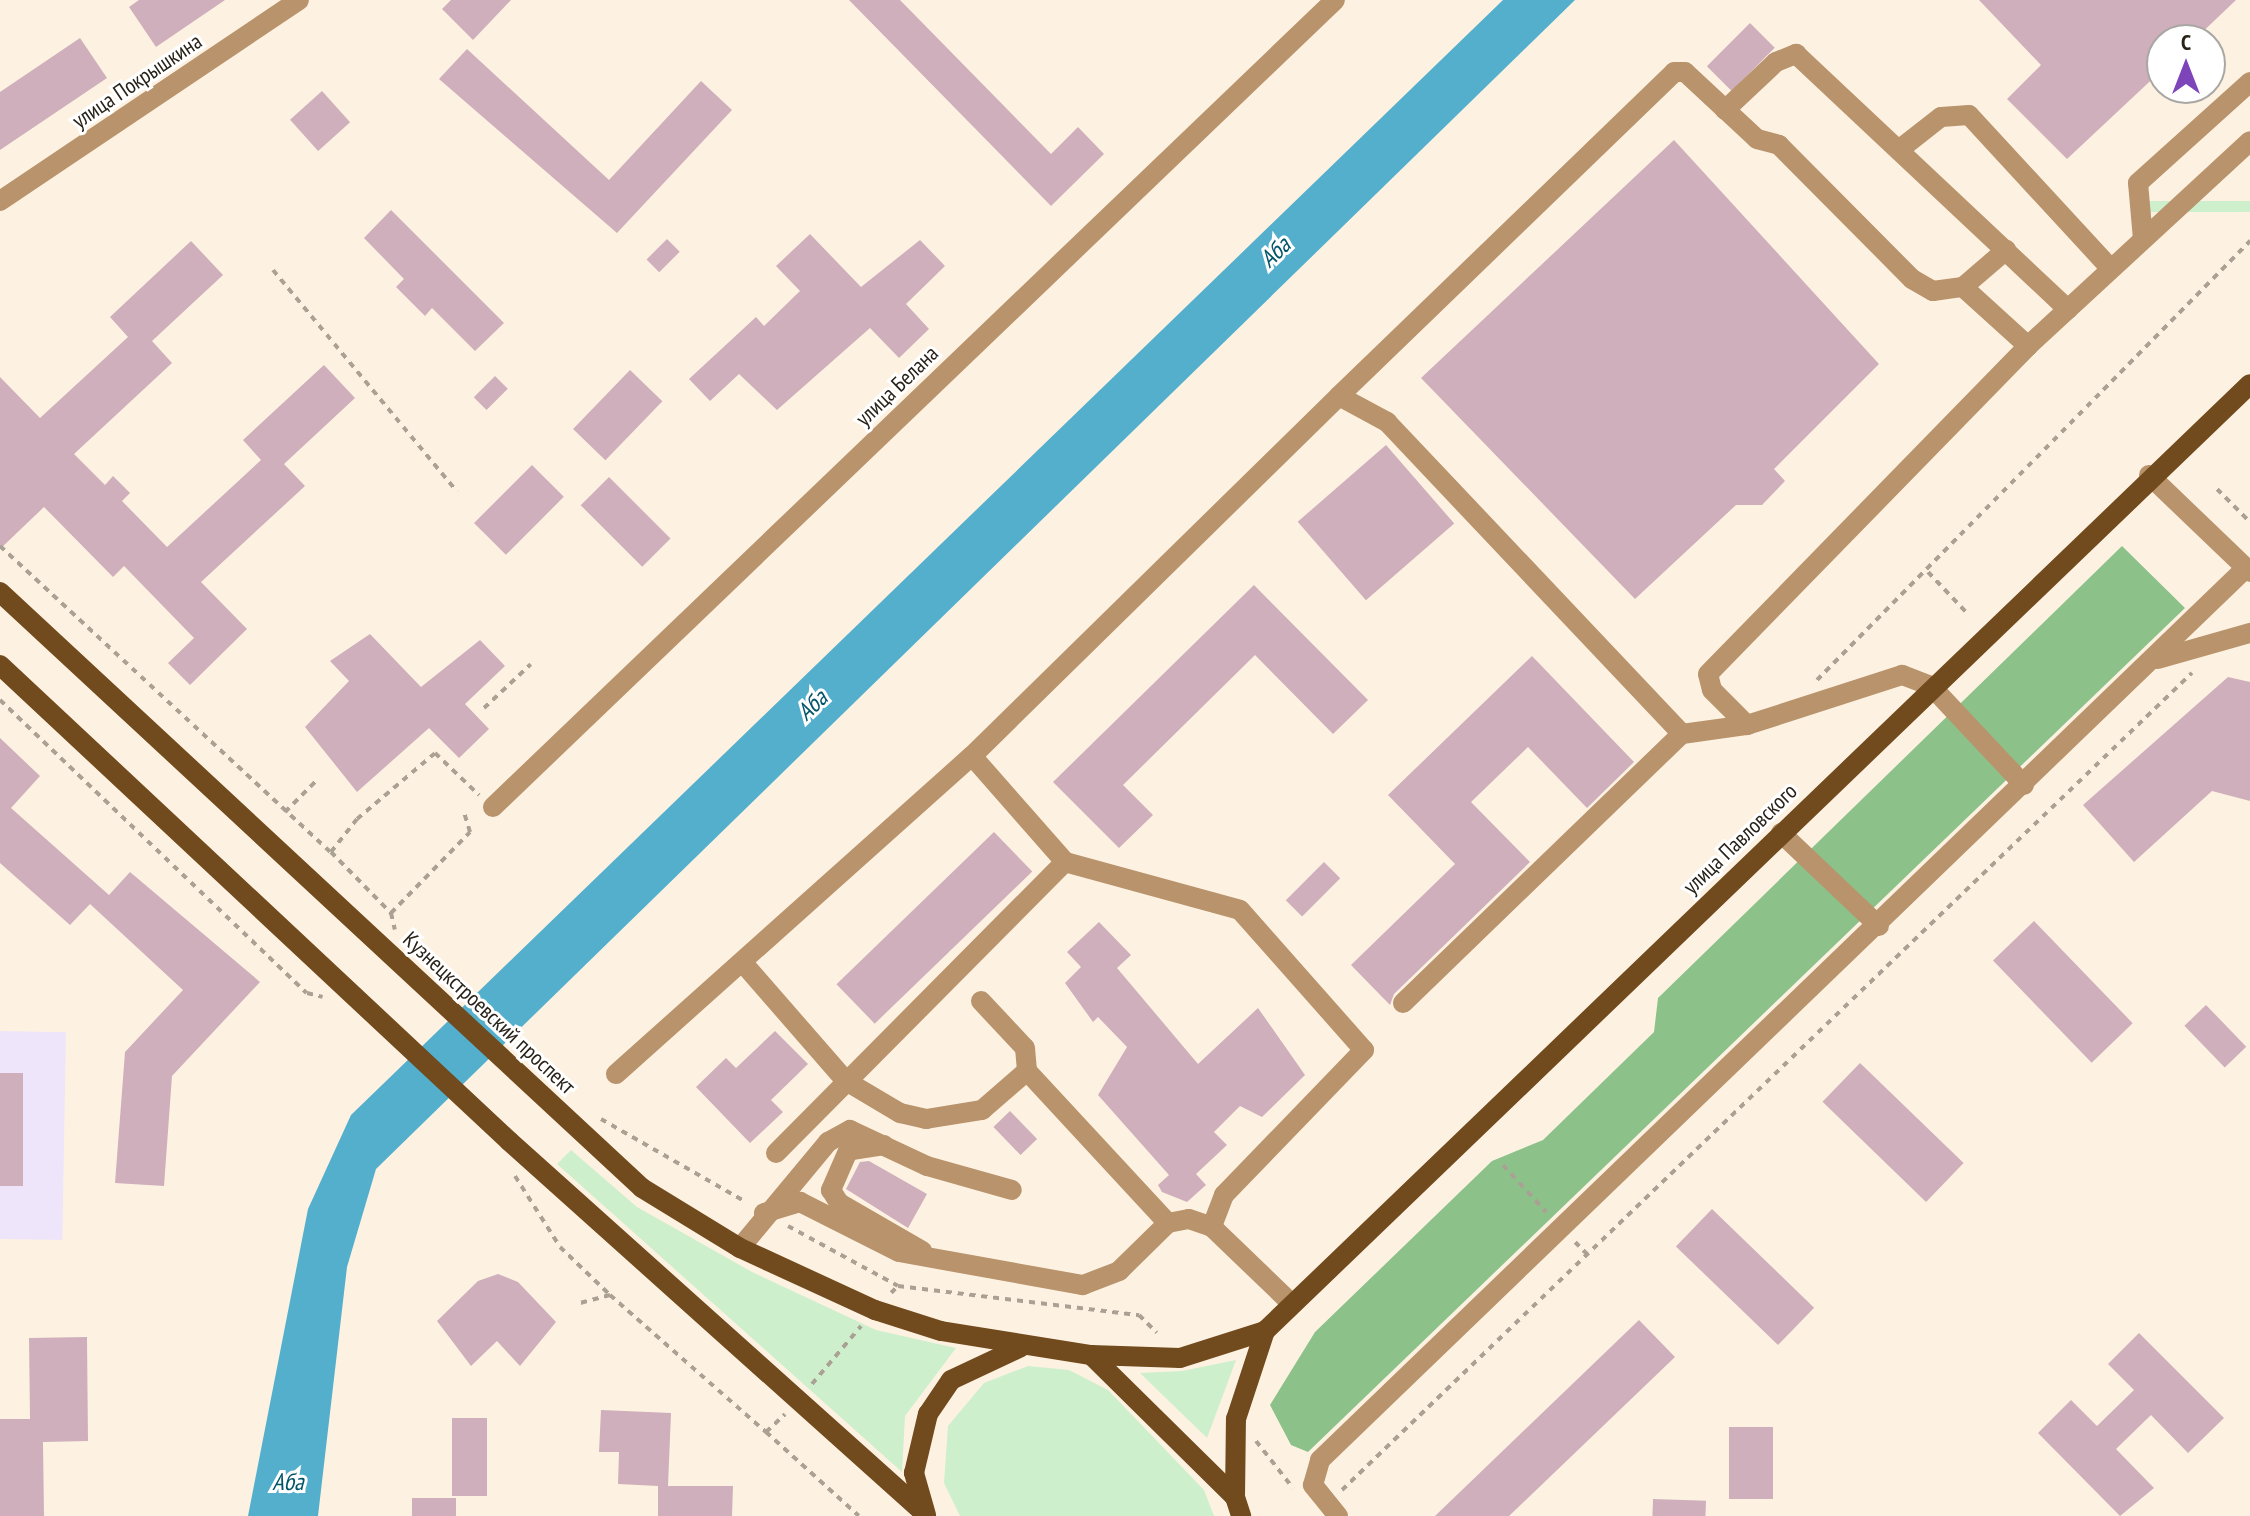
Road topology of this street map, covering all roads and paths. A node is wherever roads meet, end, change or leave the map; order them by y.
1 (299, 0) edge
2 (1335, 0) edge
3 (2250, 82) edge
4 (1725, 110) junction
5 (2250, 141) edge
6 (1900, 149) junction
7 (0, 201) edge
8 (2143, 239) junction
9 (2250, 241) edge
10 (2006, 250) junction
11 (2111, 269) junction
12 (273, 270) dead end
13 (1963, 287) junction
14 (2068, 309) junction
15 (2028, 346) junction
16 (2250, 384) edge
17 (1339, 396) junction
18 (2149, 475) junction
19 (2217, 489) dead end
20 (457, 492) dead end
21 (2250, 522) edge
22 (0, 546) edge
23 (2248, 570) edge
24 (1928, 572) junction
25 (0, 592) edge
26 (1967, 613) dead end
27 (2250, 633) edge
28 (2151, 662) junction
29 (531, 664) dead end
30 (0, 665) edge
31 (2199, 666) dead end
32 (1931, 686) junction
33 (0, 700) edge
34 (484, 708) dead end
35 (1784, 712) junction
36 (1747, 725) junction
37 (1682, 734) junction
38 (972, 756) junction
39 (316, 781) dead end
40 (2024, 785) junction
41 (493, 807) joint
42 (285, 812) junction
43 (464, 812) dead end
44 (1781, 833) junction
45 (331, 852) junction
46 (1065, 862) junction
47 (1879, 926) junction
48 (743, 963) junction
49 (307, 993) dead end
50 (981, 1001) dead end
51 (1403, 1003) dead end
52 (1027, 1071) junction
53 (616, 1074) dead end
54 (846, 1081) junction
55 (588, 1112) dead end
56 (884, 1145) junction
57 (507, 1151) junction
58 (776, 1153) dead end
59 (1503, 1165) dead end
60 (1012, 1190) dead end
61 (764, 1213) junction
62 (1551, 1217) dead end
63 (1168, 1223) junction
64 (1212, 1227) junction
65 (1570, 1237) dead end
66 (740, 1248) junction
67 (929, 1255) junction
68 (1588, 1255) junction
69 (898, 1286) junction
70 (610, 1295) junction
71 (577, 1304) dead end
72 (1292, 1304) junction
73 (875, 1310) junction
74 (1265, 1331) junction
75 (1157, 1333) dead end
76 (1021, 1347) junction
77 (1091, 1355) junction
78 (797, 1402) junction
79 (766, 1432) junction
80 (1249, 1433) dead end
81 (1296, 1492) dead end
82 (1238, 1507) edge
83 (1332, 1510) edge
84 (925, 1514) edge
85 (859, 1516) edge

1 - 7 street, улица Покрышкина
2 - 41 street, улица Белана
3 - 8 street
4 - 6 street
4 - 13 street
4 - 17 street
5 - 8 street
6 - 10 street
6 - 11 street
8 - 11 street
9 - 24 path
10 - 13 street
10 - 14 street
11 - 14 street
12 - 20 path
13 - 15 street
14 - 15 street
15 - 36 street
16 - 18 main road, улица Павловского
17 - 37 street
17 - 38 street
18 - 23 street
18 - 32 main road, улица Павловского
19 - 21 path
22 - 42 path
23 - 28 street
24 - 26 path
24 - 35 path
25 - 66 main road, Кузнецкстроевский проспект
27 - 28 street
28 - 40 street
29 - 34 path
30 - 57 main road
31 - 68 path
32 - 35 street
32 - 40 street
32 - 44 main road, улица Павловского
33 - 49 path
35 - 36 street
36 - 37 street
37 - 51 street
38 - 46 street
38 - 48 street
39 - 42 path
40 - 47 street
41 - 45 path
42 - 45 path
43 - 45 path
44 - 47 street
44 - 72 main road, улица Павловского
46 - 54 street
46 - 64 street
47 - 83 street
48 - 53 street
48 - 54 street
50 - 52 street
52 - 54 street
52 - 63 street
54 - 58 street
55 - 61 path
56 - 60 street
56 - 61 street
56 - 67 street
57 - 70 path
57 - 78 main road
59 - 62 path
61 - 66 street
61 - 67 street
61 - 69 path
63 - 64 street
63 - 67 street
64 - 72 street
65 - 68 path
66 - 73 main road, Кузнецкстроевский проспект
68 - 83 path
69 - 73 path
69 - 75 path
70 - 71 path
70 - 79 path
72 - 74 main road, улица Павловского
73 - 76 main road, Кузнецкстроевский проспект
73 - 78 path
74 - 77 main road, улица Павловского
74 - 82 main road, улица Павловского
76 - 77 main road, улица Павловского
76 - 84 main road
77 - 82 main road
78 - 79 path
78 - 84 main road
79 - 85 path
80 - 81 path

